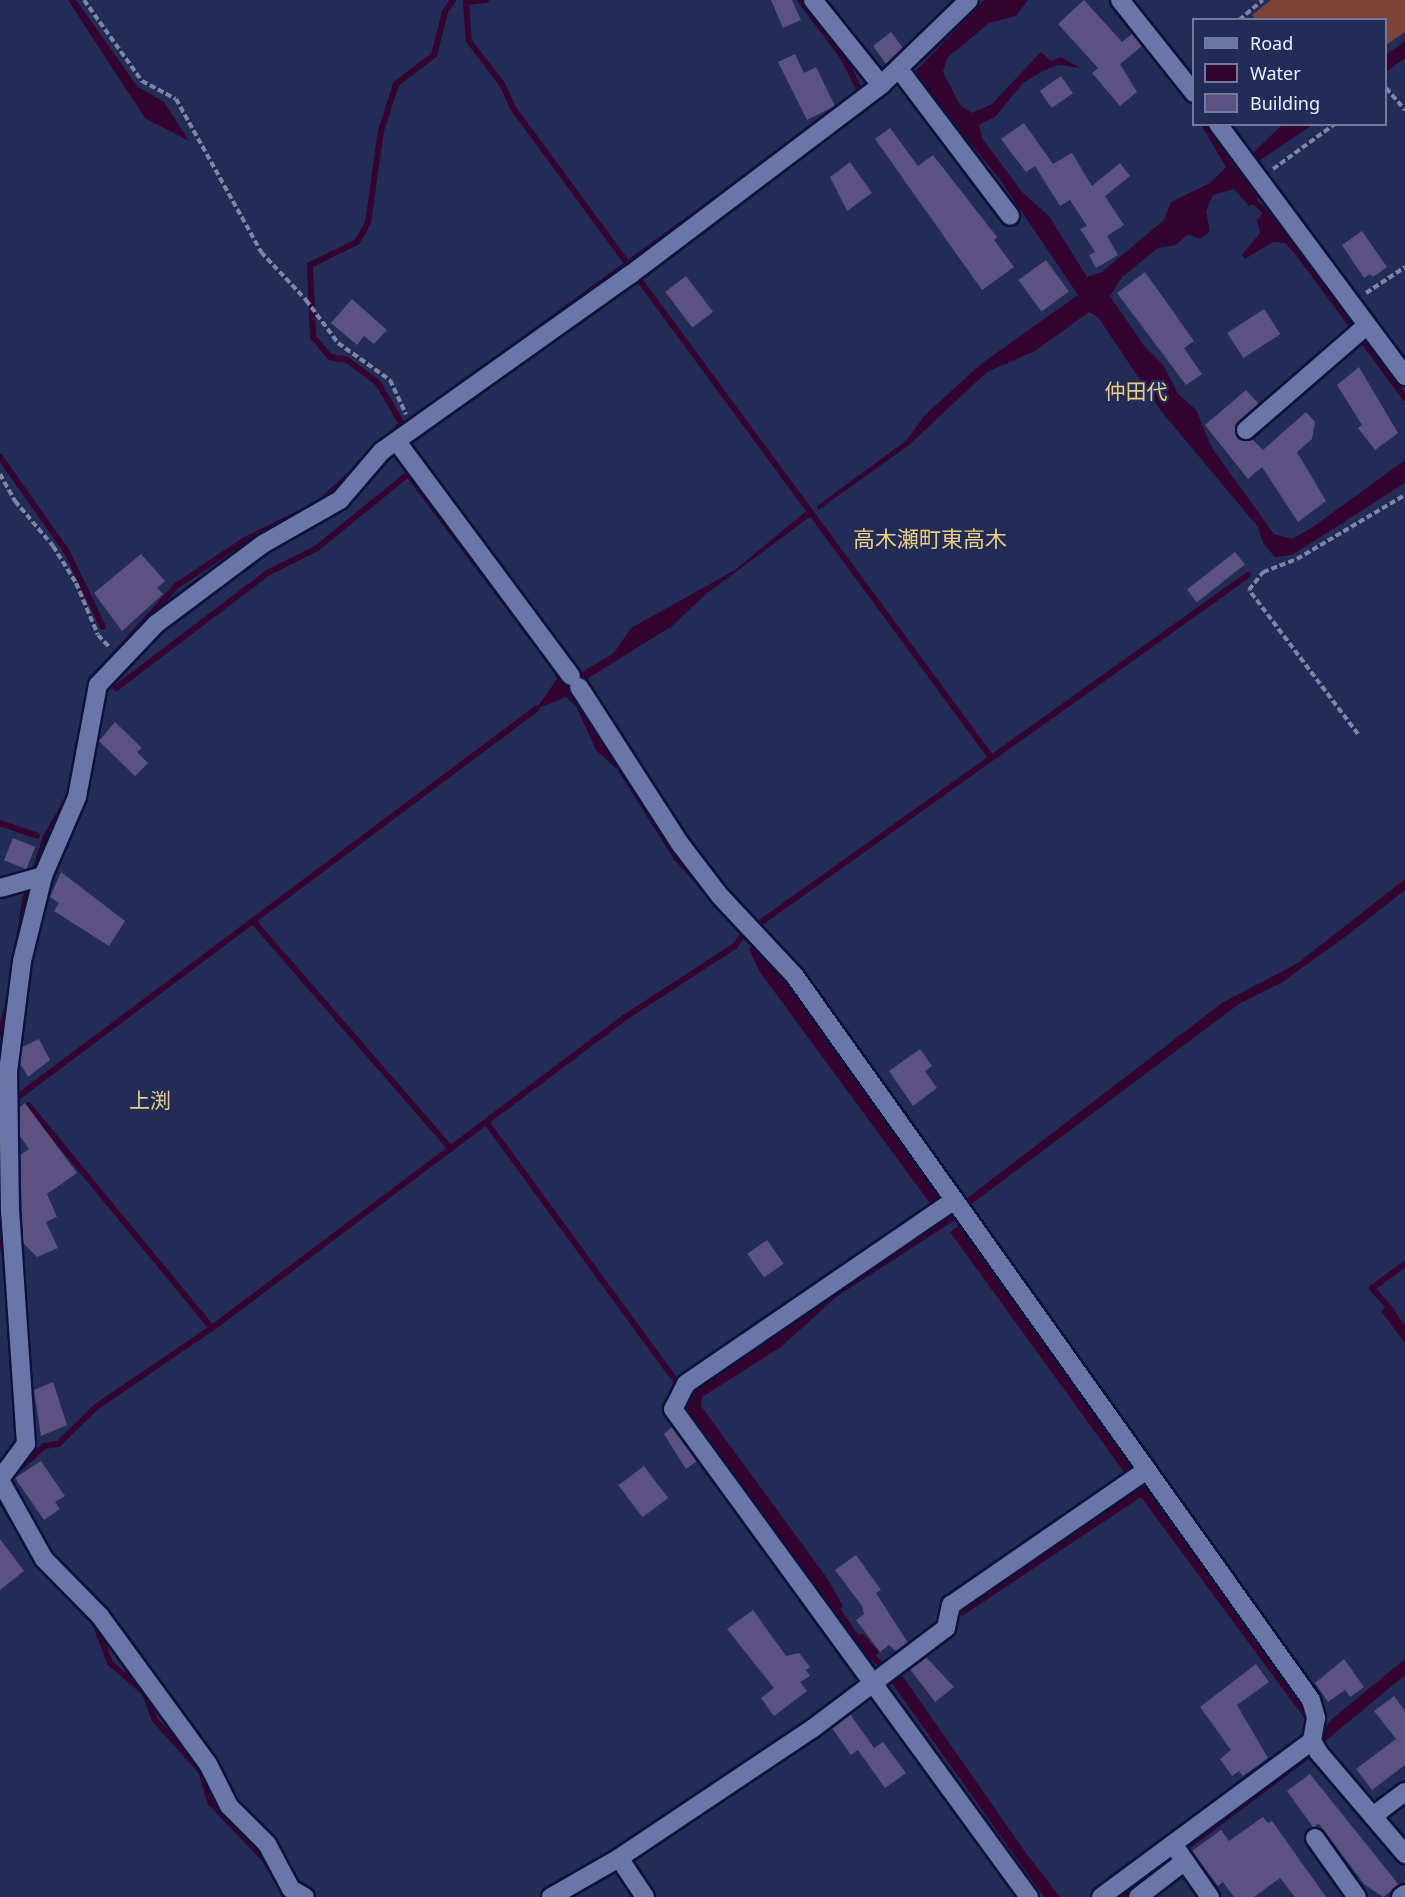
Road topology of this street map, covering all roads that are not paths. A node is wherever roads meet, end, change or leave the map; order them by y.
1 (813, 0) edge
2 (969, 0) edge
3 (1120, 0) edge
4 (899, 69) junction
5 (881, 85) junction
6 (1192, 90) edge
7 (1220, 126) edge
8 (1010, 216) dead end
9 (1359, 331) junction
10 (1405, 376) edge
11 (1246, 430) dead end
12 (398, 443) junction
13 (43, 876) junction
14 (0, 888) edge
15 (958, 1207) junction
16 (1147, 1470) junction
17 (0, 1480) edge
18 (883, 1674) junction
19 (1316, 1747) junction
20 (1405, 1792) edge
21 (1373, 1816) junction
22 (1315, 1838) dead end
23 (1173, 1845) junction
24 (1405, 1854) edge
25 (619, 1858) junction
26 (1185, 1861) junction
27 (1405, 1894) edge
28 (305, 1897) edge
29 (551, 1897) edge
30 (645, 1897) edge
31 (1029, 1897) edge
32 (1101, 1897) edge
33 (1138, 1897) edge
34 (1210, 1897) edge
35 (1357, 1897) edge
36 (1401, 1897) edge

1 - 5 street
2 - 4 street
3 - 6 street
4 - 5 street
4 - 8 street
5 - 12 street
7 - 9 street
9 - 10 street
9 - 11 street
12 - 13 street
12 - 15 street
13 - 14 street
13 - 17 street
15 - 16 street
15 - 18 street
16 - 18 street
16 - 19 street
17 - 28 street
18 - 25 street
18 - 31 street
19 - 21 street
19 - 23 street
20 - 21 street
21 - 24 street
22 - 35 street
23 - 26 street
23 - 32 street
25 - 29 street
25 - 30 street
26 - 33 street
26 - 34 street
27 - 36 street

